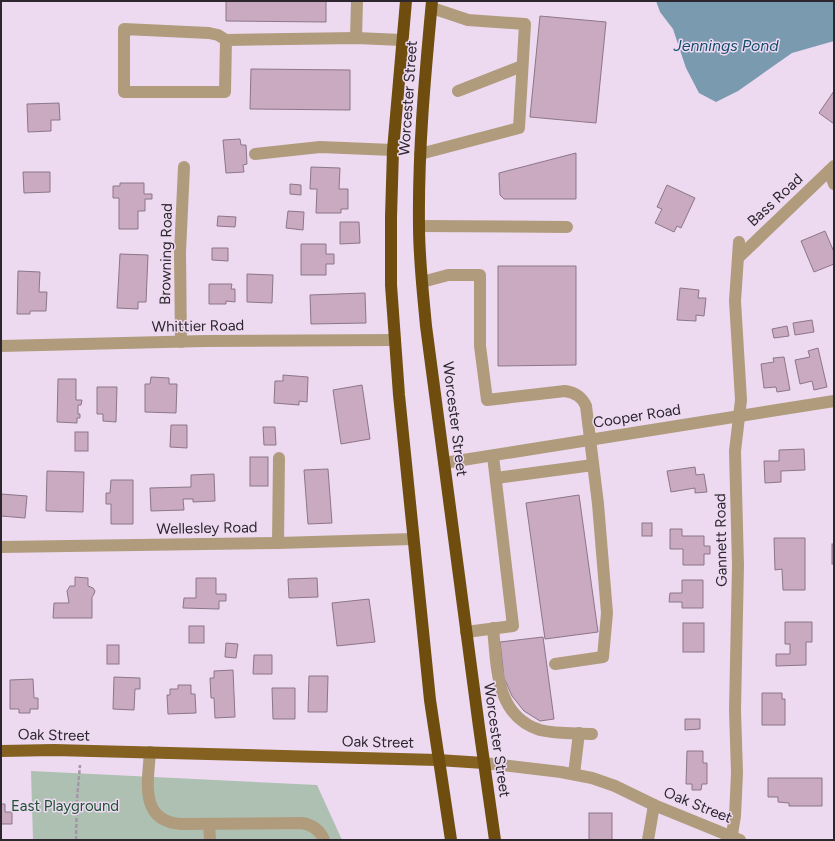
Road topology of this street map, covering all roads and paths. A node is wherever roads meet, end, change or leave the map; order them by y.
1 (357, 1) edge
2 (406, 1) edge
3 (432, 5) edge
4 (356, 38) junction
5 (226, 40) junction
6 (402, 40) junction
7 (522, 66) junction
8 (458, 91) dead end
9 (393, 150) junction
10 (256, 154) dead end
11 (420, 154) junction
12 (184, 167) dead end
13 (831, 168) edge
14 (834, 184) edge
15 (419, 226) junction
16 (567, 227) dead end
17 (739, 242) dead end
18 (738, 258) junction
19 (422, 282) junction
20 (395, 340) junction
21 (181, 342) junction
22 (1, 346) edge
23 (834, 401) edge
24 (739, 416) junction
25 (590, 440) junction
26 (493, 456) junction
27 (279, 458) dead end
28 (444, 463) junction
29 (593, 465) junction
30 (496, 478) junction
31 (413, 539) junction
32 (278, 543) junction
33 (1, 547) edge
34 (492, 628) junction
35 (466, 632) junction
36 (555, 664) dead end
37 (579, 733) junction
38 (592, 734) dead end
39 (1, 750) edge
40 (80, 751) junction
41 (150, 752) junction
42 (438, 760) junction
43 (484, 763) junction
44 (574, 774) junction
45 (654, 805) junction
46 (209, 824) junction
47 (734, 839) edge
48 (76, 840) edge
49 (210, 840) edge
50 (324, 840) edge
51 (451, 840) edge
52 (495, 840) edge
53 (648, 840) edge

1 - 4 street
2 - 6 highway, Worcester Street
3 - 7 street
3 - 11 highway, Worcester Street
4 - 5 street
4 - 6 street
5 - 5 street
6 - 9 highway, Worcester Street
7 - 8 street
7 - 11 street
9 - 10 street
9 - 20 highway, Worcester Street
11 - 15 highway, Worcester Street
12 - 21 street, Browning Road
13 - 14 street
13 - 18 street, Bass Road
15 - 16 street
15 - 19 highway, Worcester Street
17 - 18 street, Gannett Road
18 - 24 street, Gannett Road
19 - 25 street
19 - 28 highway, Worcester Street
20 - 21 street, Whittier Road
20 - 31 highway, Worcester Street
21 - 22 street, Whittier Road
23 - 24 street, Cooper Road
24 - 25 street, Cooper Road
24 - 47 street, Gannett Road
25 - 26 street, Cooper Road
25 - 29 street
26 - 28 street, Cooper Road
26 - 30 street
27 - 32 street
28 - 35 highway, Worcester Street
29 - 30 street
29 - 36 street
30 - 34 street
31 - 32 street, Wellesley Road
31 - 42 highway, Worcester Street
32 - 33 street, Wellesley Road
34 - 35 street
34 - 37 street
35 - 43 highway, Worcester Street
37 - 38 street
37 - 44 street
39 - 40 main road, Oak Street
40 - 41 main road, Oak Street
40 - 48 path
41 - 42 main road, Oak Street
41 - 46 street
42 - 43 main road, Oak Street
42 - 51 highway, Worcester Street
43 - 44 street, Oak Street
43 - 52 highway, Worcester Street
44 - 45 street, Oak Street
45 - 47 street, Oak Street
45 - 53 street
46 - 49 street
46 - 50 street

